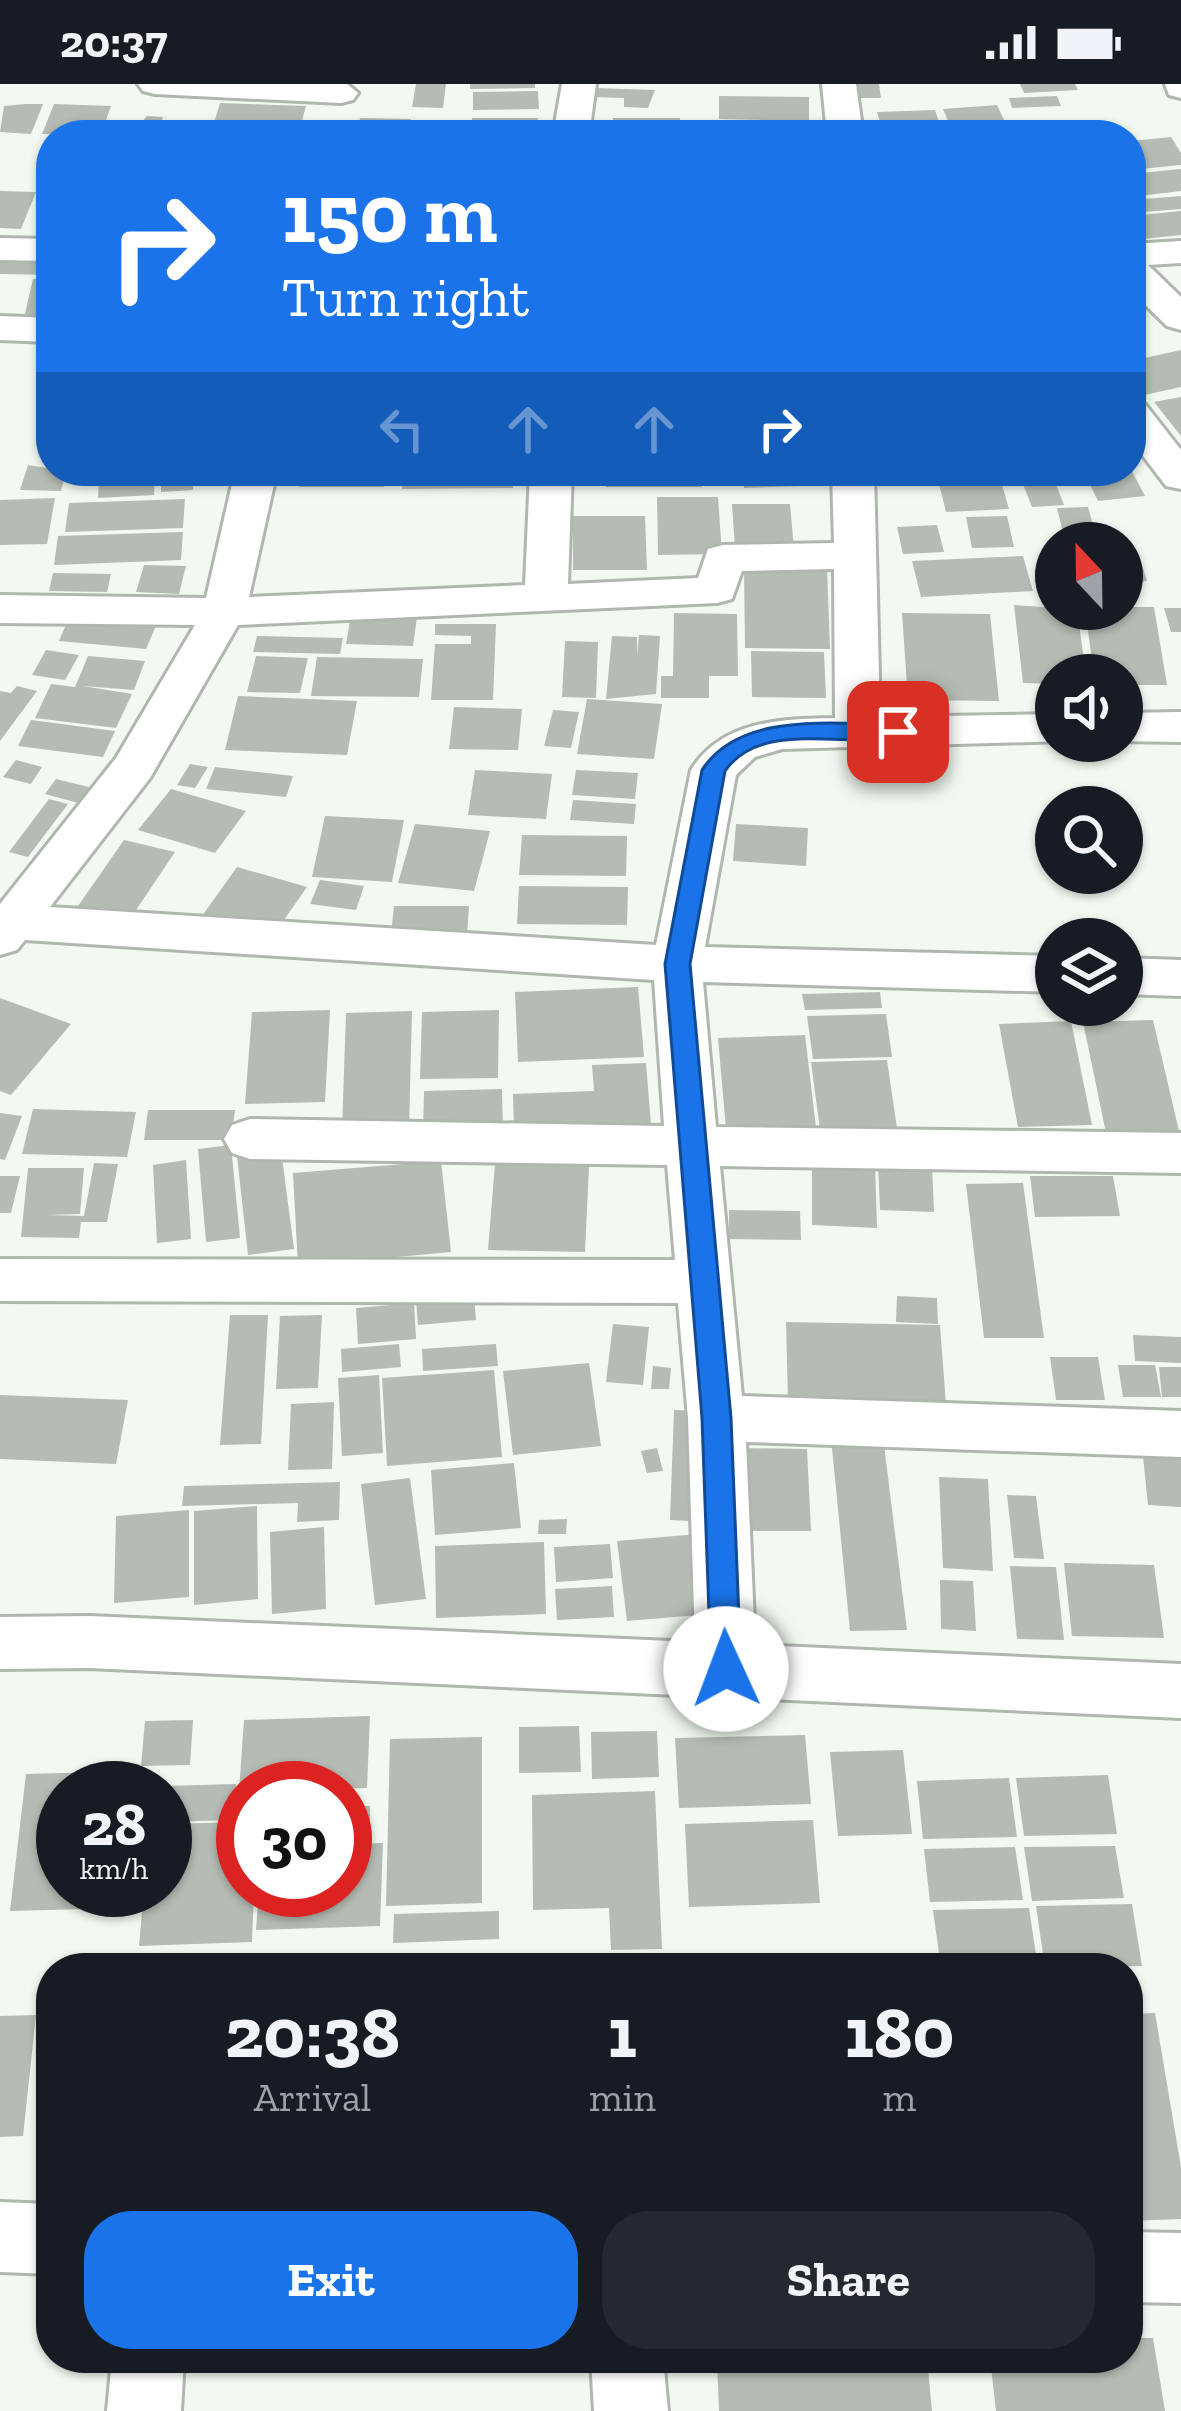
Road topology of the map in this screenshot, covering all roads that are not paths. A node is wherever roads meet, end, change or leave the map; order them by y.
1 (155, 84) edge
2 (579, 84) edge
3 (839, 84) edge
4 (194, 85) edge
5 (342, 88) edge
6 (336, 120) edge
7 (573, 120) edge
8 (843, 120) edge
9 (0, 248) edge
10 (36, 249) edge
11 (1181, 252) edge
12 (1146, 255) edge
13 (1146, 284) edge
14 (1181, 317) edge
15 (0, 328) edge
16 (36, 329) edge
17 (1146, 432) edge
18 (1181, 476) edge
19 (253, 486) edge
20 (550, 486) edge
21 (854, 486) edge
22 (857, 584) junction
23 (546, 598) junction
24 (0, 609) edge
25 (224, 612) junction
26 (1181, 727) edge
27 (1143, 728) edge
28 (1035, 729) edge
29 (858, 732) junction
30 (8, 930) edge
31 (677, 964) junction
32 (1035, 973) edge
33 (1143, 977) edge
34 (1181, 978) edge
35 (250, 1139) dead end
36 (692, 1146) junction
37 (1181, 1153) edge
38 (0, 1280) edge
39 (704, 1282) junction
40 (716, 1418) junction
41 (1181, 1434) edge
42 (0, 1643) edge
43 (726, 1669) junction
44 (1181, 1691) edge
45 (0, 2237) edge
46 (36, 2238) edge
47 (1143, 2267) edge
48 (1181, 2268) edge
49 (147, 2373) edge
50 (628, 2373) edge
51 (144, 2411) edge
52 (631, 2411) edge

1 - 4 street
2 - 7 street
3 - 8 street
4 - 5 street
5 - 6 street
9 - 10 street
11 - 12 street
13 - 14 street
15 - 16 street
17 - 18 street
19 - 25 street
20 - 23 street
21 - 22 street
22 - 23 street
22 - 29 street
23 - 25 street
24 - 25 street
25 - 30 street
26 - 27 street
28 - 29 street
29 - 31 street
30 - 31 street
31 - 32 street
31 - 36 street
33 - 34 street
35 - 36 street
36 - 37 street
36 - 39 street
38 - 39 street
39 - 40 street
40 - 41 street
40 - 43 street
42 - 43 street
43 - 44 street
45 - 46 street
47 - 48 street
49 - 51 street
50 - 52 street

